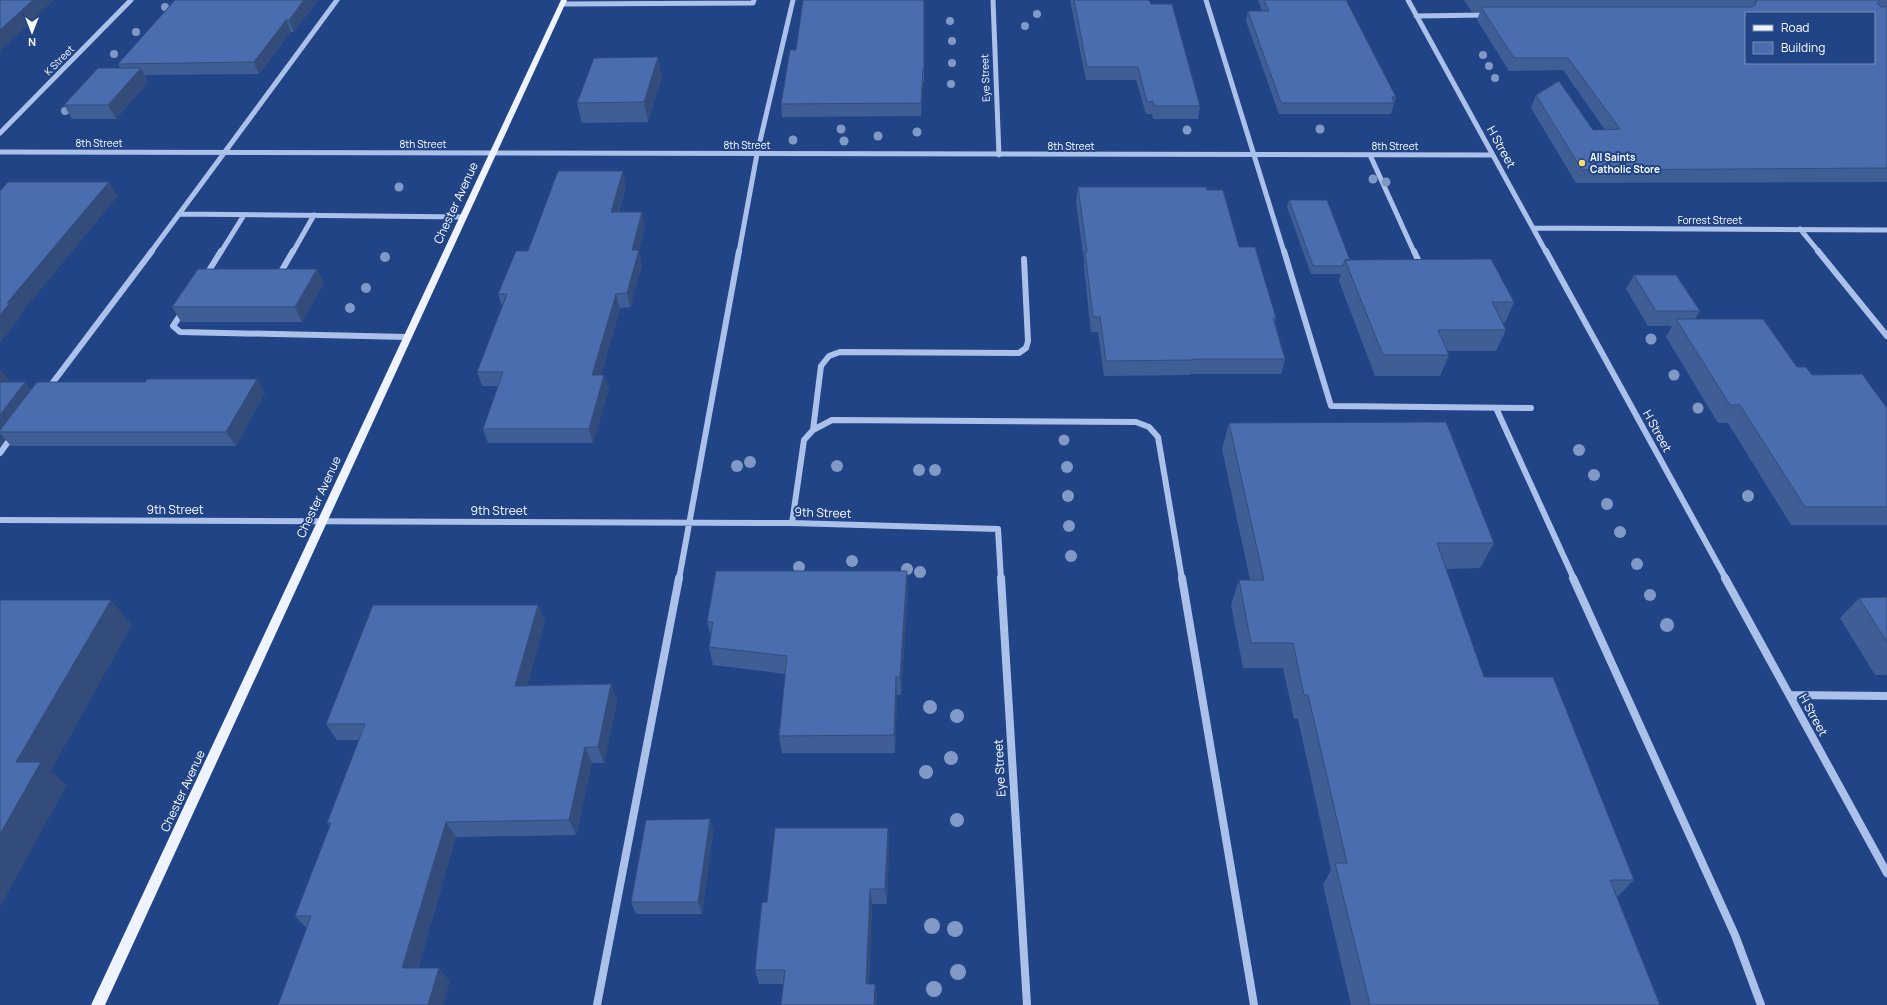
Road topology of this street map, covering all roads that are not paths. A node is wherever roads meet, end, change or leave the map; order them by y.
1 (131, 0) edge
2 (337, 0) edge
3 (754, 0) edge
4 (792, 0) edge
5 (993, 0) edge
6 (1206, 0) edge
7 (1408, 0) edge
8 (563, 2) edge
9 (1416, 16) junction
10 (1495, 16) edge
11 (0, 133) edge
12 (0, 152) edge
13 (226, 152) junction
14 (493, 153) junction
15 (757, 154) junction
16 (999, 155) junction
17 (1255, 155) junction
18 (1370, 155) junction
19 (1493, 155) junction
20 (180, 214) junction
21 (244, 215) junction
22 (314, 215) junction
23 (464, 216) junction
24 (1533, 228) junction
25 (1800, 229) junction
26 (1887, 230) edge
27 (1024, 259) dead end
28 (1419, 262) edge
29 (278, 278) edge
30 (202, 280) edge
31 (186, 307) edge
32 (1887, 336) edge
33 (408, 337) junction
34 (43, 396) edge
35 (1496, 408) junction
36 (1531, 408) dead end
37 (19, 428) edge
38 (813, 430) junction
39 (0, 453) edge
40 (0, 520) edge
41 (322, 521) junction
42 (690, 523) junction
43 (792, 523) junction
44 (998, 529) joint
45 (1790, 695) junction
46 (1887, 696) edge
47 (1887, 873) edge
48 (98, 1005) edge
49 (597, 1005) edge
50 (1027, 1005) edge
51 (1254, 1005) edge
52 (1761, 1005) edge

1 - 11 street, K Street
2 - 13 street
3 - 8 street
4 - 15 street
5 - 16 street, Eye Street
6 - 17 street
7 - 9 street, H Street
8 - 14 main road, Chester Avenue
9 - 10 street
9 - 19 street, H Street
12 - 13 street, 8th Street
13 - 14 street, 8th Street
13 - 20 street
14 - 15 street, 8th Street
14 - 23 main road, Chester Avenue
15 - 16 street, 8th Street
15 - 42 street
16 - 17 street, 8th Street
17 - 18 street, 8th Street
17 - 35 street
18 - 19 street, 8th Street
18 - 28 street
19 - 24 street, H Street
20 - 21 street
20 - 34 street
21 - 22 street
21 - 30 street
22 - 23 street
22 - 29 street
23 - 33 main road, Chester Avenue
24 - 25 street, Forrest Street
24 - 45 street, H Street
25 - 26 street, Forrest Street
25 - 32 street
27 - 38 street
31 - 33 street
33 - 41 main road, Chester Avenue
35 - 36 street
35 - 52 street
37 - 39 street
38 - 43 street
38 - 51 street
40 - 41 street, 9th Street
41 - 42 street, 9th Street
41 - 48 main road, Chester Avenue
42 - 43 street, 9th Street
42 - 49 street
43 - 44 street, 9th Street
44 - 50 street, Eye Street
45 - 46 street
45 - 47 street, H Street

